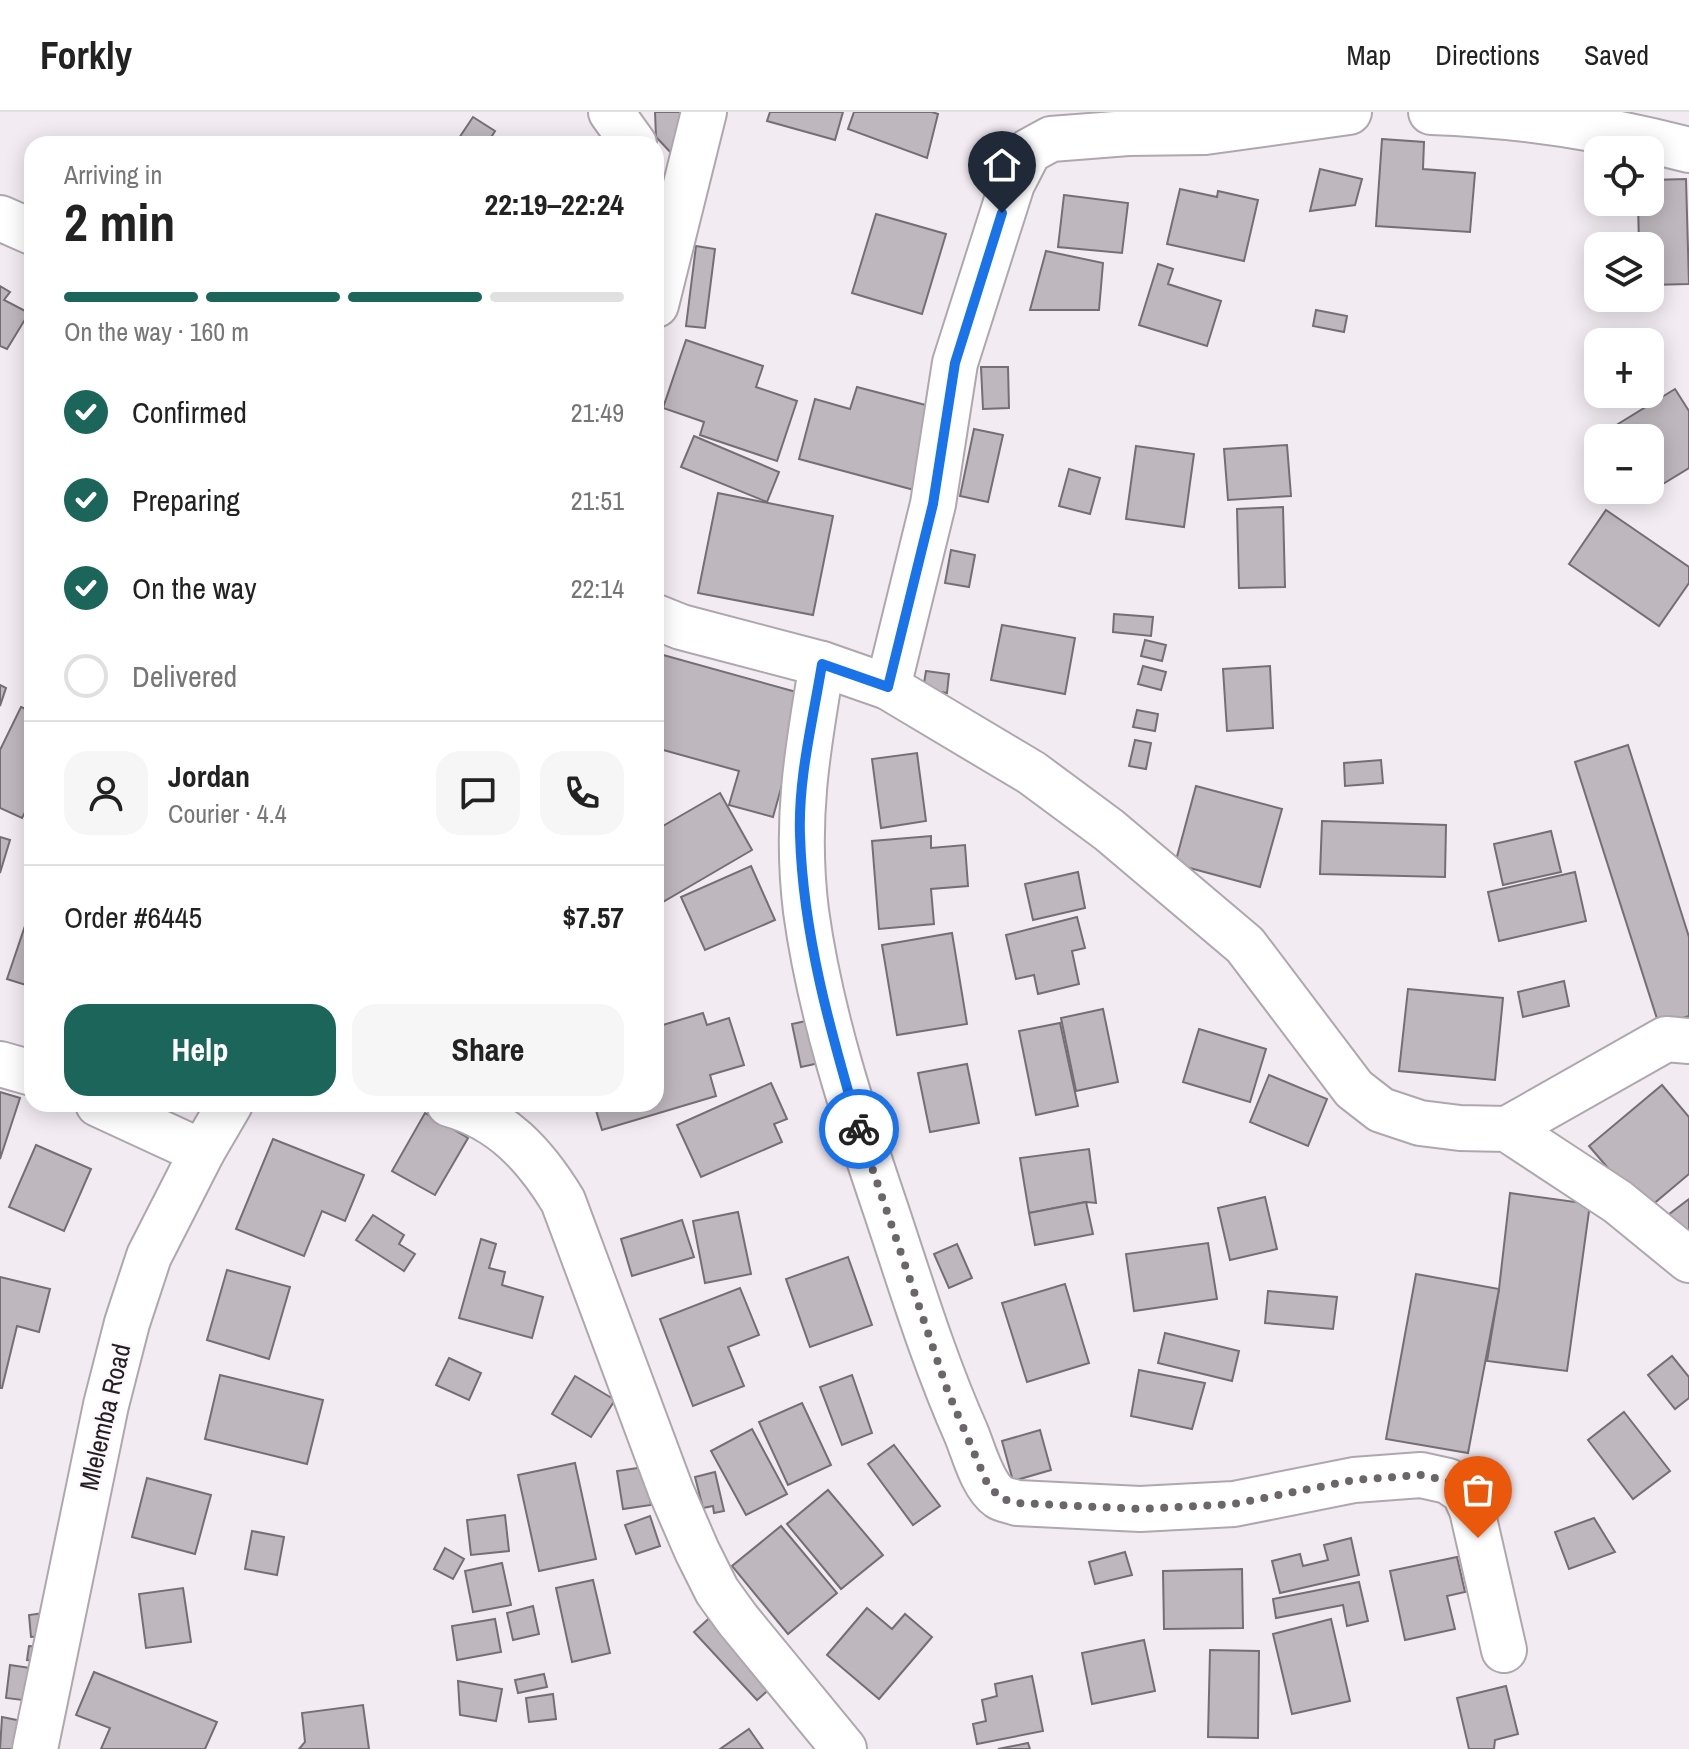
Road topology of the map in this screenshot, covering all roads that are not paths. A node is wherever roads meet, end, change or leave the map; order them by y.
1 (611, 112) edge
2 (704, 112) edge
3 (1349, 112) edge
4 (1431, 112) edge
5 (628, 136) edge
6 (1689, 150) edge
7 (669, 189) edge
8 (0, 218) edge
9 (24, 228) edge
10 (664, 234) edge
11 (664, 620) edge
12 (822, 664) junction
13 (888, 687) junction
14 (1689, 1041) edge
15 (0, 1064) edge
16 (24, 1071) edge
17 (115, 1112) edge
18 (225, 1112) edge
19 (470, 1112) edge
20 (1507, 1129) junction
21 (202, 1152) junction
22 (1689, 1260) edge
23 (1504, 1650) dead end
24 (35, 1749) edge
25 (844, 1749) edge

1 - 5 street
2 - 7 street
3 - 13 street
4 - 6 street
7 - 10 street
8 - 9 street
11 - 12 street
12 - 13 street
12 - 23 street
13 - 20 street
14 - 20 street
15 - 16 street
17 - 21 street
18 - 21 street, Mlelemba Road
19 - 25 street
20 - 22 street
21 - 24 street, Mlelemba Road

